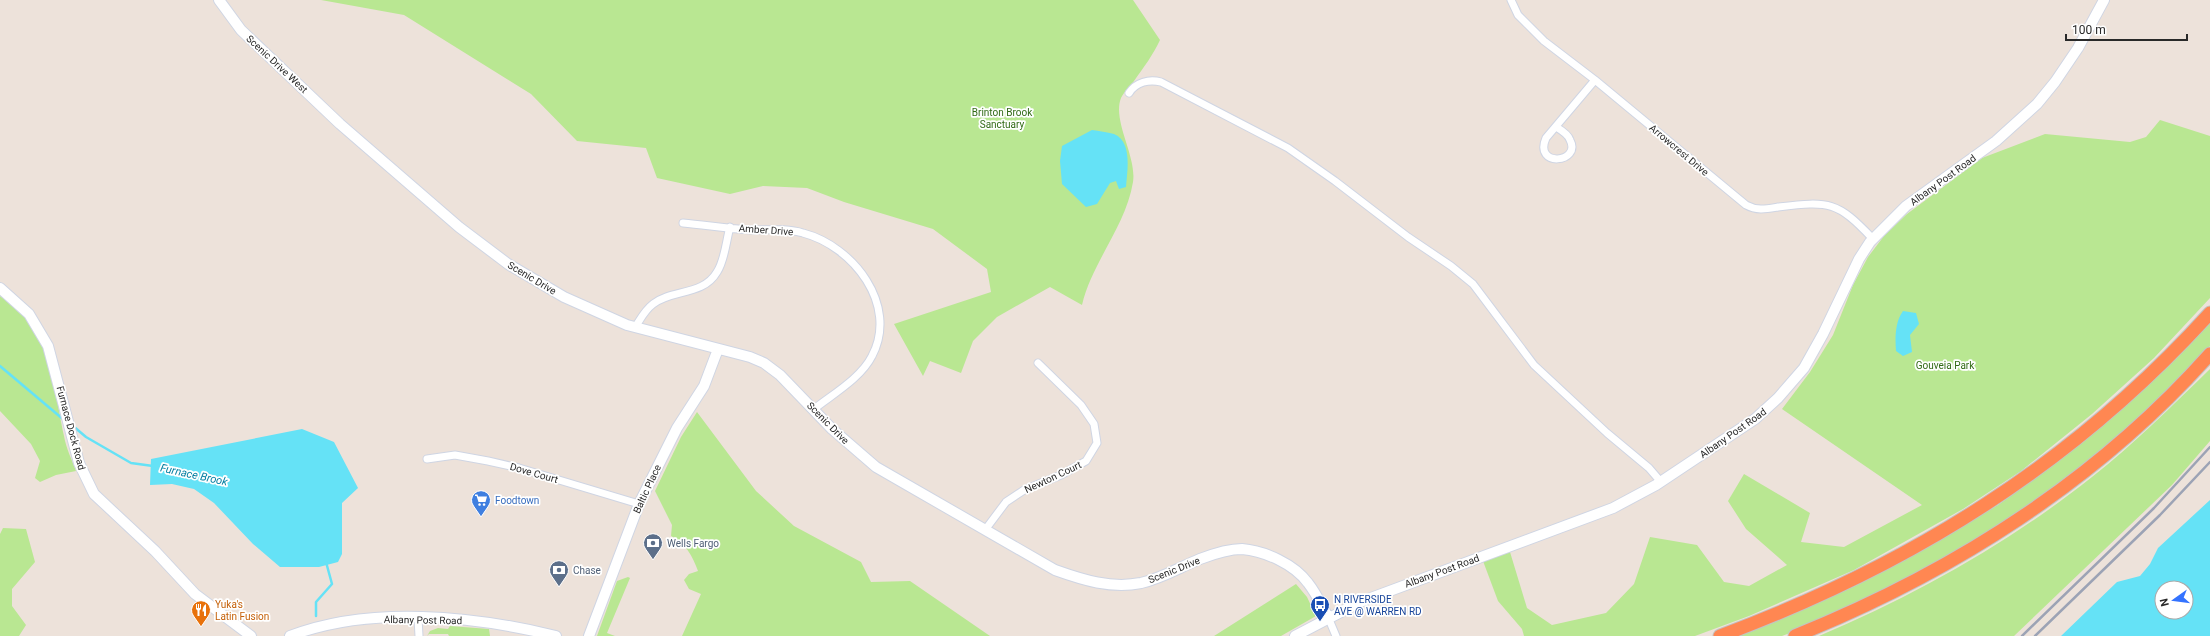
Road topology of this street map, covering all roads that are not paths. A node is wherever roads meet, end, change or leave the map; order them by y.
1 (219, 0) edge
2 (1511, 0) edge
3 (2104, 0) edge
4 (1595, 80) junction
5 (1129, 93) dead end
6 (340, 124) joint
7 (1556, 127) junction
8 (683, 223) dead end
9 (730, 227) junction
10 (1873, 239) junction
11 (0, 288) edge
12 (2210, 313) edge
13 (636, 326) junction
14 (718, 349) junction
15 (2210, 354) edge
16 (1038, 363) dead end
17 (814, 409) junction
18 (427, 459) dead end
19 (1660, 482) junction
20 (639, 504) junction
21 (985, 530) junction
22 (1328, 617) junction
23 (418, 618) junction
24 (251, 636) edge
25 (290, 636) edge
26 (419, 636) edge
27 (556, 636) edge
28 (589, 636) edge
29 (1295, 636) edge
30 (1336, 636) edge
31 (1720, 636) edge
32 (1795, 636) edge

1 - 6 street, Scenic Drive West
2 - 4 street, Arrowcrest Drive
3 - 10 street, Albany Post Road
4 - 7 street
4 - 10 street, Arrowcrest Drive
5 - 19 street
6 - 13 street, Scenic Drive
7 - 7 street
8 - 9 street, Amber Drive
9 - 13 street, Amber Drive
9 - 17 street, Amber Drive
10 - 19 street, Albany Post Road
11 - 24 street, Furnace Dock Road
12 - 31 highway
13 - 14 street, Scenic Drive
14 - 17 street, Scenic Drive
14 - 20 street, Baltic Place
15 - 32 highway
16 - 21 street, Newton Court
17 - 21 street, Scenic Drive
18 - 20 street, Dove Court
19 - 22 street, Albany Post Road
20 - 28 street, Baltic Place
21 - 22 street, Scenic Drive
22 - 29 street, Albany Post Road
22 - 30 street
23 - 25 street, Albany Post Road
23 - 26 street
23 - 27 street, Albany Post Road

